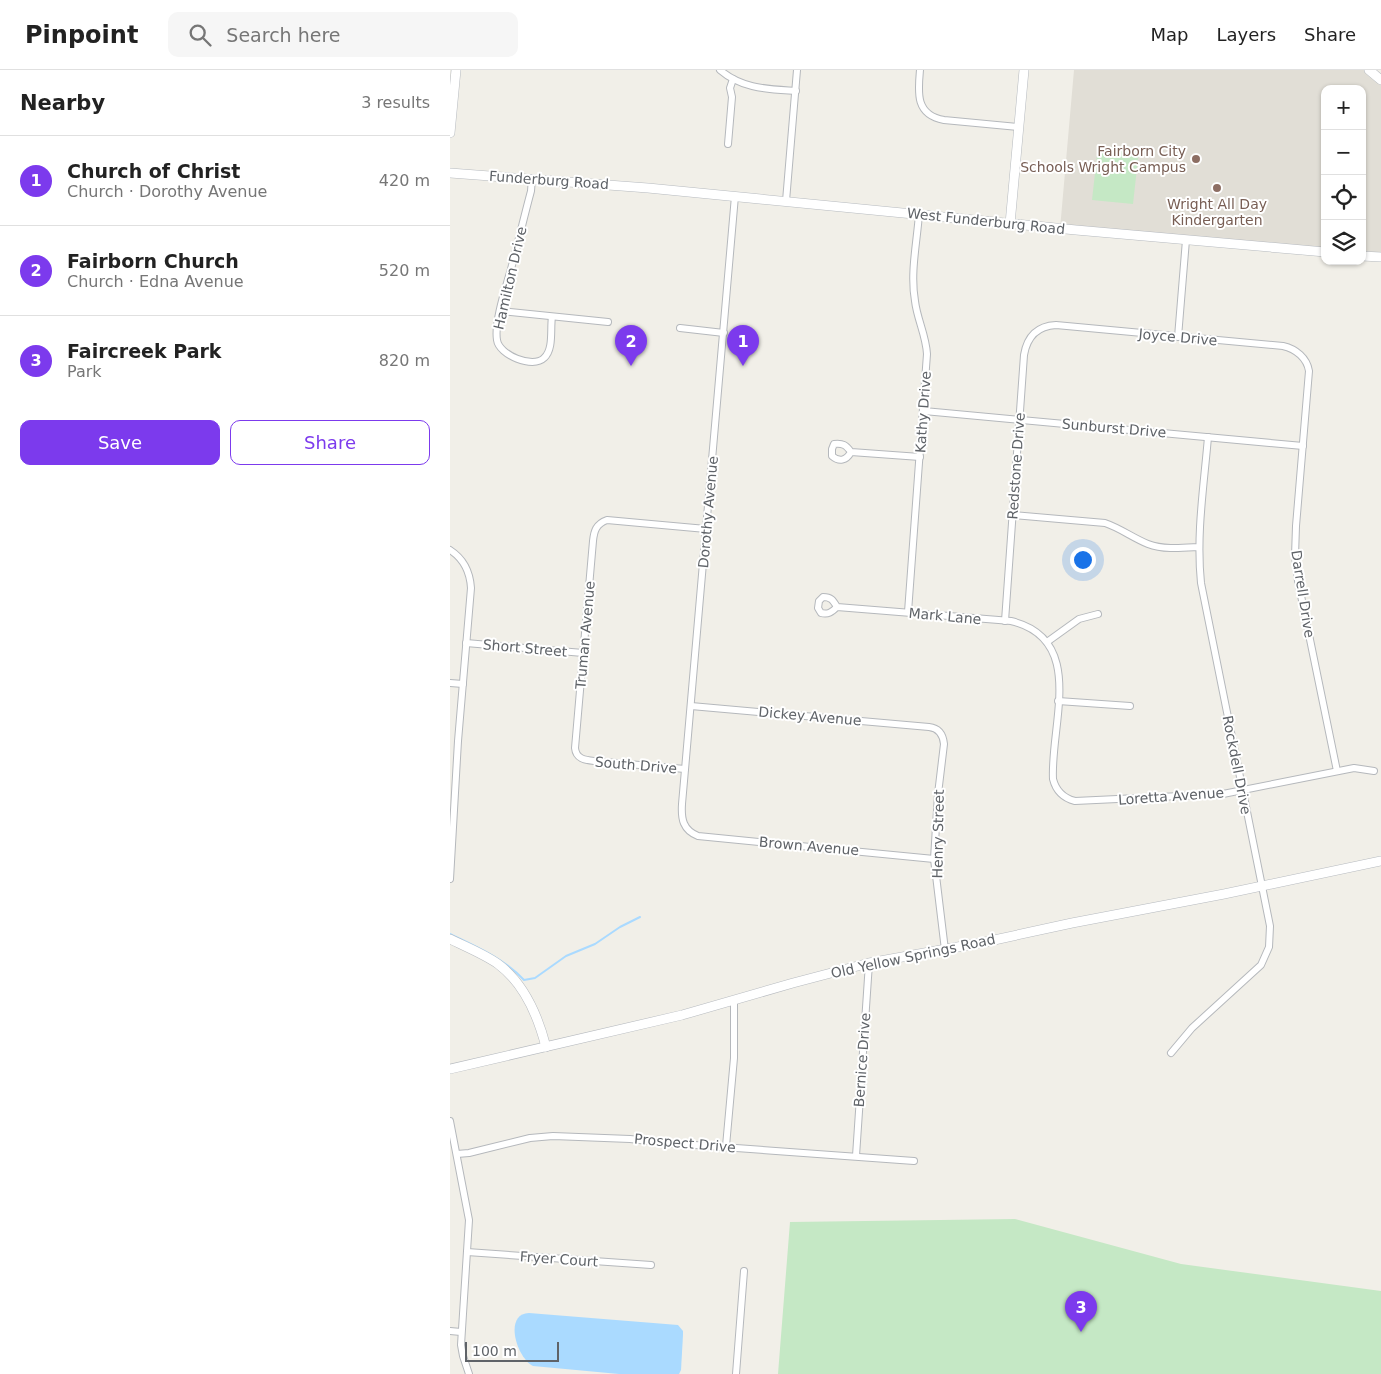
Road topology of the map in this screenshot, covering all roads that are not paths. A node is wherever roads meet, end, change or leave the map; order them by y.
1 (456, 70) edge
2 (797, 70) edge
3 (920, 70) edge
4 (1024, 70) edge
5 (725, 71) edge
6 (1370, 71) edge
7 (734, 79) junction
8 (1381, 80) edge
9 (796, 91) junction
10 (1019, 127) junction
11 (450, 133) edge
12 (728, 144) dead end
13 (450, 173) edge
14 (532, 178) junction
15 (648, 188) joint
16 (735, 196) junction
17 (786, 201) junction
18 (919, 214) junction
19 (1010, 224) junction
20 (1186, 240) junction
21 (1321, 252) edge
22 (1366, 256) edge
23 (1381, 257) edge
24 (500, 311) junction
25 (552, 317) junction
26 (608, 322) dead end
27 (1051, 325) joint
28 (680, 328) dead end
29 (724, 332) junction
30 (1178, 337) junction
31 (1303, 357) joint
32 (924, 411) junction
33 (1020, 420) junction
34 (1208, 437) junction
35 (1303, 446) junction
36 (851, 452) dead end
37 (920, 457) junction
38 (1013, 515) junction
39 (706, 528) junction
40 (1199, 547) junction
41 (450, 550) edge
42 (837, 607) dead end
43 (908, 612) junction
44 (1098, 614) dead end
45 (1005, 621) junction
46 (466, 642) junction
47 (1047, 642) junction
48 (583, 653) junction
49 (450, 684) edge
50 (463, 684) junction
51 (1058, 701) junction
52 (691, 706) junction
53 (1130, 706) dead end
54 (929, 727) joint
55 (586, 760) joint
56 (685, 769) junction
57 (1337, 771) junction
58 (1374, 771) dead end
59 (1242, 791) junction
60 (686, 828) joint
61 (934, 859) junction
62 (1381, 861) edge
63 (450, 879) edge
64 (1262, 886) junction
65 (450, 939) edge
66 (945, 950) junction
67 (869, 964) junction
68 (734, 1000) junction
69 (546, 1047) junction
70 (1171, 1054) dead end
71 (450, 1069) edge
72 (450, 1121) edge
73 (726, 1146) junction
74 (458, 1154) junction
75 (856, 1156) junction
76 (914, 1161) dead end
77 (467, 1252) junction
78 (651, 1266) dead end
79 (744, 1271) dead end
80 (450, 1331) edge
81 (461, 1332) junction
82 (469, 1374) edge
83 (736, 1374) edge

1 - 11 street
2 - 9 street
3 - 10 street
4 - 10 street
5 - 7 street
6 - 8 street
7 - 9 street
7 - 12 street
9 - 17 street
10 - 19 street
13 - 14 street, Funderburg Road
14 - 15 street, Funderburg Road
14 - 24 street, Hamilton Drive
15 - 16 street, West Funderburg Road
16 - 17 street, West Funderburg Road
16 - 29 street, Dorothy Avenue
17 - 18 street, West Funderburg Road
18 - 19 street, West Funderburg Road
18 - 32 street, Kathy Drive
19 - 20 street, West Funderburg Road
20 - 21 street, West Funderburg Road
20 - 30 street
22 - 23 street
24 - 25 street
24 - 25 street, Hamilton Drive
25 - 26 street
27 - 30 street, Joyce Drive
27 - 33 street, Redstone Drive
28 - 29 street
29 - 39 street, Dorothy Avenue
30 - 31 street, Joyce Drive
31 - 35 street, Darrell Drive
32 - 33 street, Sunburst Drive
32 - 37 street, Kathy Drive
33 - 34 street, Sunburst Drive
33 - 38 street, Redstone Drive
34 - 35 street, Sunburst Drive
34 - 40 street, Rockdell Drive
35 - 57 street, Darrell Drive
36 - 37 street
37 - 43 street, Kathy Drive
38 - 40 street
38 - 45 street, Redstone Drive
39 - 48 street, Truman Avenue
39 - 52 street, Dorothy Avenue
40 - 59 street, Rockdell Drive
41 - 46 street
42 - 43 street, Mark Lane
43 - 45 street, Mark Lane
44 - 47 street
45 - 47 street, Mark Lane
46 - 48 street, Short Street
46 - 50 street
47 - 51 street
48 - 55 street, Truman Avenue
49 - 50 street
50 - 63 street
51 - 53 street
51 - 59 street, Loretta Avenue
52 - 54 street, Dickey Avenue
52 - 56 street, Dorothy Avenue
54 - 61 street, Henry Street
55 - 56 street, South Drive
56 - 60 street, Dorothy Avenue
57 - 58 street, Loretta Avenue
57 - 59 street, Loretta Avenue
59 - 64 street, Rockdell Drive
60 - 61 street, Brown Avenue
61 - 66 street, Henry Street
62 - 64 street, Old Yellow Springs Road
64 - 66 street, Old Yellow Springs Road
64 - 70 street, Rockdell Drive
65 - 69 street
66 - 67 street, Old Yellow Springs Road
67 - 68 street, Old Yellow Springs Road
67 - 75 street, Bernice Drive
68 - 69 street, Old Yellow Springs Road
68 - 73 street
69 - 71 street, Old Yellow Springs Road
72 - 74 street
73 - 74 street, Prospect Drive
73 - 75 street, Prospect Drive
74 - 77 street
75 - 76 street, Prospect Drive
77 - 78 street, Fryer Court
77 - 81 street
79 - 83 street
80 - 81 street
81 - 82 street

